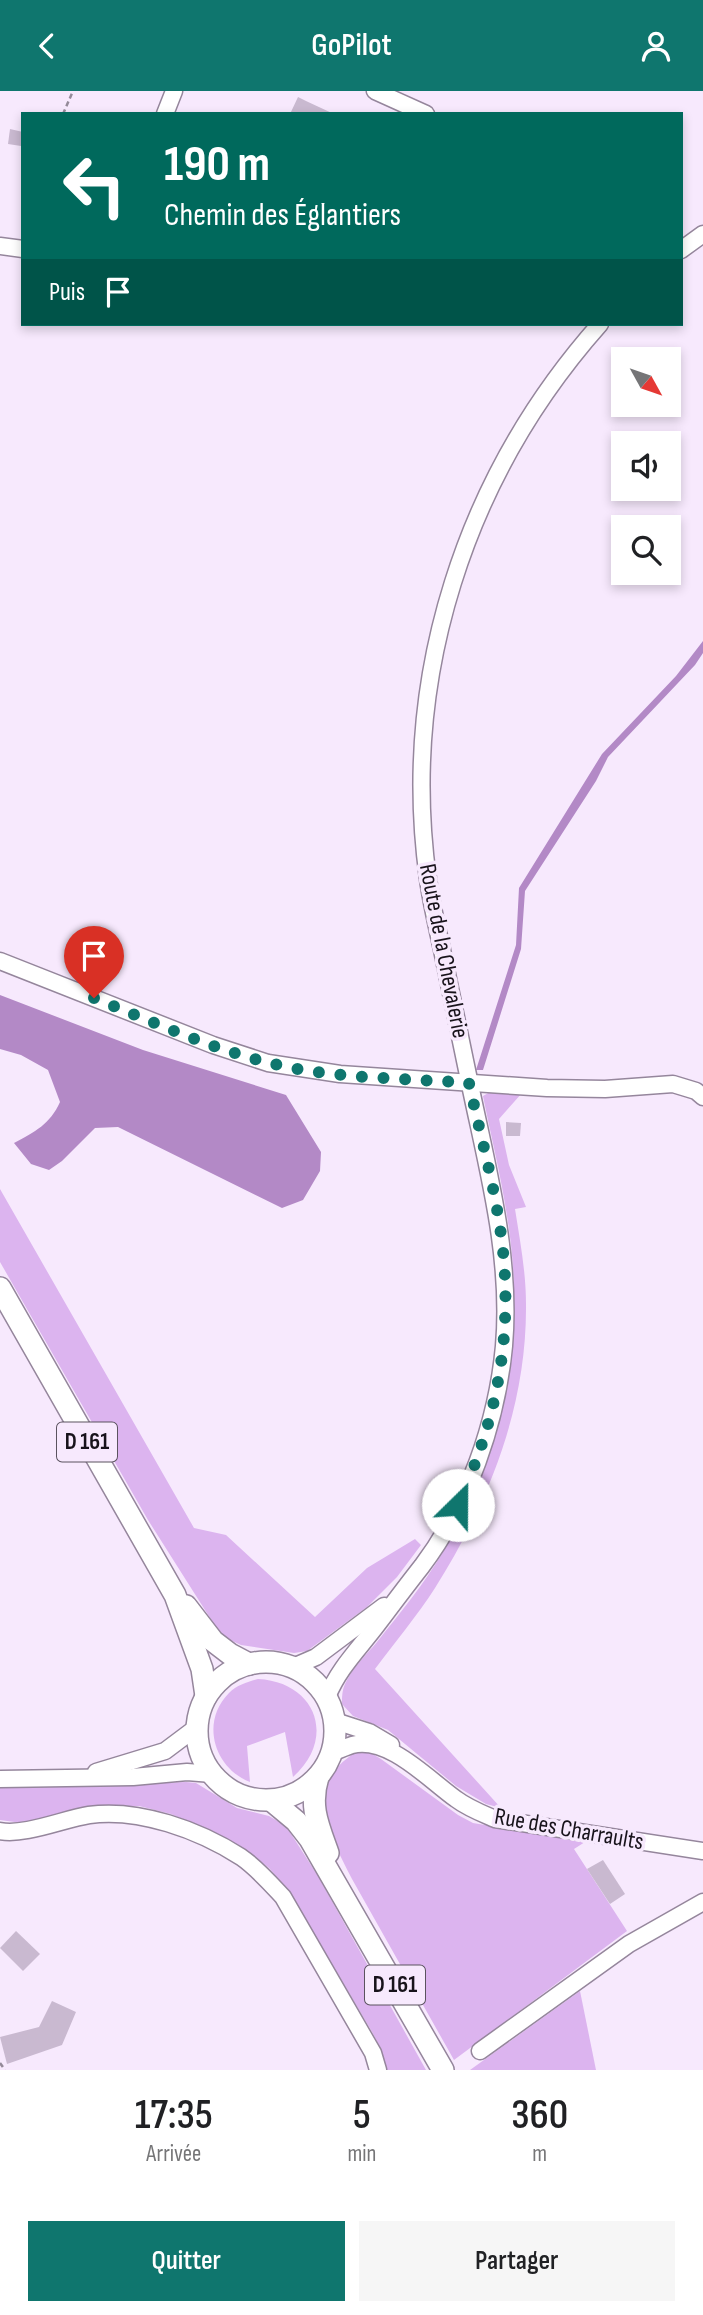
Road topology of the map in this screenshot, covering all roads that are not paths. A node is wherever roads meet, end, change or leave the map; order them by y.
1 (174, 91) edge
2 (375, 91) edge
3 (166, 112) edge
4 (422, 112) edge
5 (0, 246) edge
6 (21, 249) edge
7 (598, 326) edge
8 (0, 961) edge
9 (469, 1083) junction
10 (703, 1097) edge
11 (0, 1288) edge
12 (400, 1593) junction
13 (175, 1595) junction
14 (249, 1664) junction
15 (293, 1667) junction
16 (206, 1696) junction
17 (327, 1697) junction
18 (335, 1721) junction
19 (197, 1727) junction
20 (332, 1753) junction
21 (408, 1761) junction
22 (212, 1775) junction
23 (80, 1777) junction
24 (318, 1777) junction
25 (0, 1779) edge
26 (272, 1801) junction
27 (0, 1831) edge
28 (703, 1851) edge
29 (346, 1900) junction
30 (703, 1902) edge
31 (480, 2051) dead end
32 (378, 2070) edge
33 (443, 2070) edge

1 - 3 street
2 - 4 street
5 - 6 street
7 - 9 street, Route de la Chevalerie
8 - 9 street
9 - 10 street
9 - 12 street, Route de la Chevalerie
11 - 13 main road, D 161
12 - 15 street, Route de la Chevalerie
12 - 17 street, Route de la Chevalerie
13 - 14 main road, D 161
13 - 16 main road, D 161
14 - 15 main road
14 - 16 main road
15 - 17 main road
16 - 19 main road
17 - 18 main road
18 - 20 main road
18 - 21 street
19 - 22 main road
19 - 23 street
20 - 21 street, Rue des Charraults
20 - 24 main road
21 - 28 street, Rue des Charraults
22 - 23 street
22 - 26 main road
23 - 25 street
24 - 26 main road
24 - 29 main road, D 161
26 - 29 main road, D 161
27 - 32 street
29 - 33 main road, D 161
30 - 31 street

